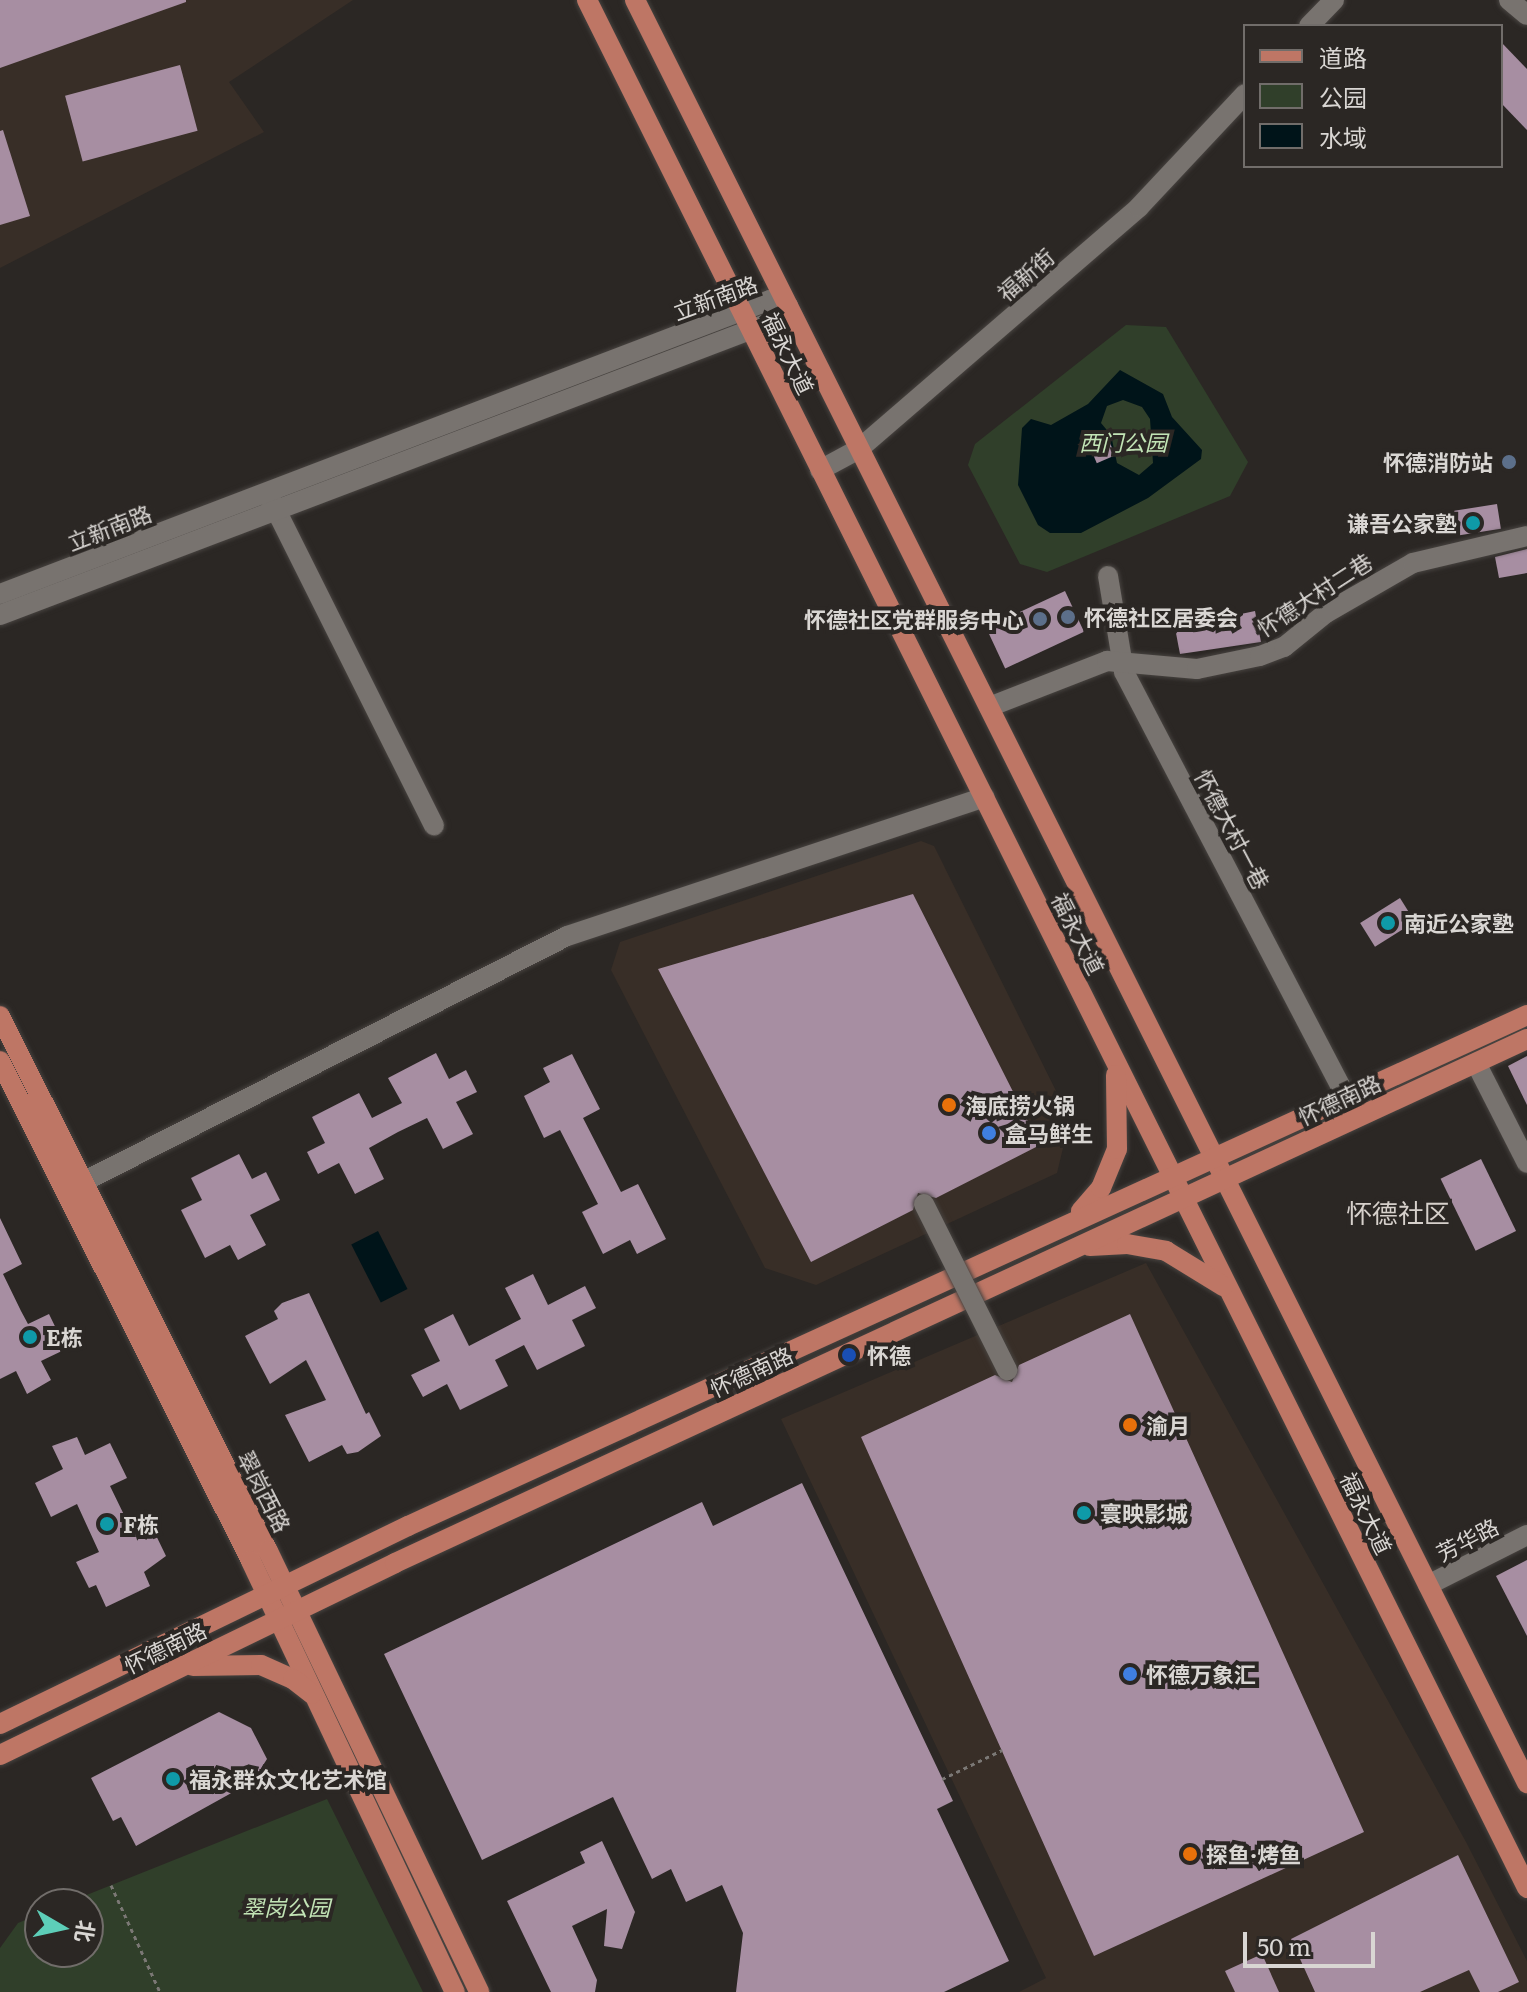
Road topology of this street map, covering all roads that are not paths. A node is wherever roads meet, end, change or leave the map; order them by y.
1 (587, 0) edge
2 (635, 0) edge
3 (1334, 0) edge
4 (1509, 0) edge
5 (1527, 15) edge
6 (1311, 24) edge
7 (1243, 96) edge
8 (788, 306) junction
9 (746, 320) junction
10 (859, 449) junction
11 (820, 470) junction
12 (271, 501) junction
13 (1527, 536) edge
14 (1108, 576) dead end
15 (0, 594) edge
16 (0, 615) edge
17 (1119, 660) junction
18 (989, 707) junction
19 (984, 797) junction
20 (434, 825) dead end
21 (1527, 1015) edge
22 (0, 1016) edge
23 (1527, 1039) edge
24 (1111, 1051) junction
25 (0, 1061) edge
26 (1476, 1063) junction
27 (1346, 1096) junction
28 (1215, 1155) junction
29 (1527, 1163) edge
30 (1172, 1174) junction
31 (1226, 1178) junction
32 (83, 1182) junction
33 (1183, 1197) junction
34 (924, 1204) dead end
35 (1061, 1225) junction
36 (1070, 1250) junction
37 (1235, 1302) junction
38 (1007, 1370) dead end
39 (1527, 1535) edge
40 (1428, 1585) junction
41 (275, 1589) junction
42 (287, 1615) junction
43 (169, 1671) junction
44 (316, 1697) junction
45 (0, 1724) edge
46 (0, 1755) edge
47 (1527, 1783) edge
48 (1527, 1888) edge
49 (455, 1992) edge
50 (479, 1992) edge

1 - 9 main road, 福永大道
2 - 8 main road, 福永大道
3 - 6 street
4 - 5 street
7 - 10 street, 福新街
8 - 9 street, 立新南路
8 - 10 main road, 福永大道
9 - 11 main road, 福永大道
9 - 12 street, 立新南路
10 - 11 street, 福新街
10 - 18 main road, 福永大道
11 - 19 main road, 福永大道
12 - 15 street, 立新南路
12 - 16 street, 立新南路
12 - 20 street
13 - 17 street, 怀德大村二巷
14 - 17 street, 怀德大村一巷
17 - 18 street, 怀德大村二巷
17 - 27 street, 怀德大村一巷
18 - 28 main road, 福永大道
19 - 24 main road, 福永大道
19 - 32 street
21 - 27 main road, 怀德南路
22 - 32 main road, 翠岗西路
23 - 26 main road, 怀德南路
24 - 30 main road, 福永大道
24 - 35 main road
25 - 41 main road, 翠岗西路
26 - 29 street
26 - 31 main road, 怀德南路
27 - 28 main road, 怀德南路
28 - 30 main road, 怀德南路
28 - 31 main road, 福永大道
30 - 33 main road, 福永大道
30 - 35 main road, 怀德南路
31 - 33 main road, 怀德南路
31 - 40 main road, 福永大道
32 - 41 main road, 翠岗西路
33 - 36 main road, 怀德南路
33 - 37 main road, 福永大道
34 - 38 street, bridge
35 - 41 main road, 怀德南路
36 - 37 main road
36 - 42 main road, 怀德南路
37 - 48 main road, 福永大道
39 - 40 street, 芳华路
40 - 47 main road, 福永大道
41 - 42 main road, 翠岗西路
41 - 45 main road, 怀德南路
42 - 43 main road, 怀德南路
42 - 44 main road, 翠岗西路
42 - 50 main road, 翠岗西路
43 - 44 main road
43 - 46 main road, 怀德南路
44 - 49 main road, 翠岗西路

